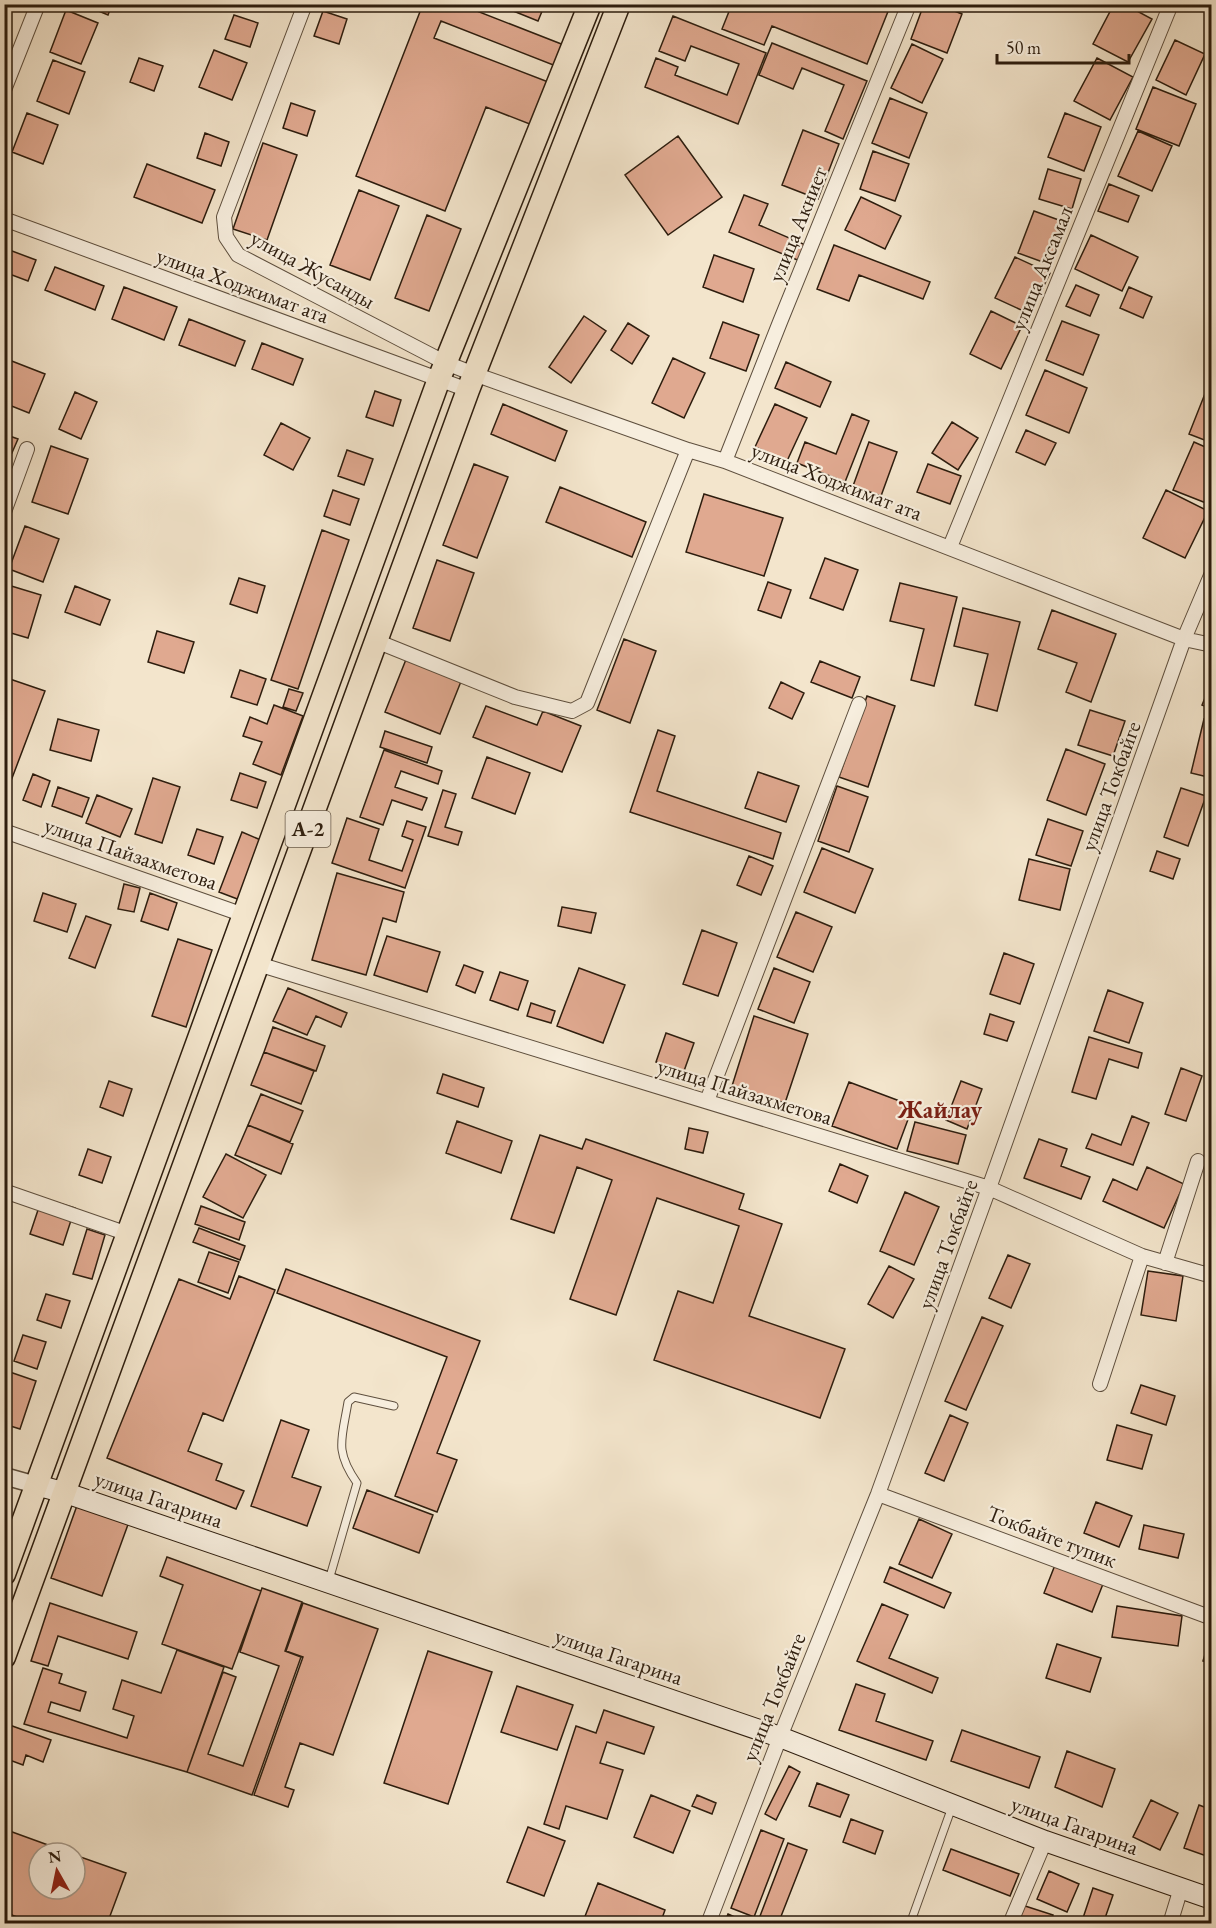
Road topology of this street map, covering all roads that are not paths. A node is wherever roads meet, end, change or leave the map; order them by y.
1 (38, 4) edge
2 (305, 4) edge
3 (590, 4) edge
4 (619, 4) edge
5 (909, 4) edge
6 (1171, 4) edge
7 (4, 90) edge
8 (4, 219) edge
9 (442, 371) junction
10 (471, 382) junction
11 (27, 449) dead end
12 (688, 450) junction
13 (725, 461) junction
14 (4, 512) edge
15 (950, 547) junction
16 (1212, 573) edge
17 (1184, 639) junction
18 (376, 641) junction
19 (1212, 645) edge
20 (859, 704) dead end
21 (4, 831) edge
22 (244, 915) junction
23 (258, 964) junction
24 (707, 1101) junction
25 (1198, 1161) dead end
26 (989, 1188) junction
27 (4, 1191) edge
28 (128, 1234) junction
29 (1142, 1256) junction
30 (1165, 1263) junction
31 (1212, 1276) edge
32 (1100, 1384) dead end
33 (394, 1406) dead end
34 (4, 1476) edge
35 (36, 1485) junction
36 (66, 1493) junction
37 (878, 1494) junction
38 (4, 1574) edge
39 (328, 1582) junction
40 (1212, 1618) edge
41 (4, 1657) edge
42 (780, 1737) junction
43 (953, 1805) junction
44 (1045, 1841) junction
45 (1181, 1888) junction
46 (1212, 1899) edge
47 (708, 1923) edge
48 (910, 1923) edge
49 (1010, 1923) edge
50 (1170, 1923) edge

1 - 7 street
2 - 9 street, улица Жусанды
3 - 9 highway, A-2
4 - 10 highway, A-2
5 - 13 street, улица Акниет
6 - 15 street, улица Аксамал
8 - 9 street, улица Ходжимат ата
9 - 10 street, улица Ходжимат ата
9 - 22 highway, A-2
10 - 12 street, улица Ходжимат ата
10 - 18 highway, A-2
11 - 14 street
12 - 13 street, улица Ходжимат ата
12 - 18 street
13 - 15 street, улица Ходжимат ата
15 - 17 street, улица Ходжимат ата
16 - 17 street, улица Токбайге
17 - 19 street, улица Ходжимат ата
17 - 26 street, улица Токбайге
18 - 23 highway, A-2
20 - 24 street
21 - 22 street, улица Пайзахметова
22 - 28 highway, A-2
23 - 24 street, улица Пайзахметова
23 - 36 highway, A-2
24 - 26 street, улица Пайзахметова
25 - 30 street
26 - 29 street, улица Пайзахметова
26 - 37 street, улица Токбайге
27 - 28 street
28 - 35 highway, A-2
29 - 30 street, улица Пайзахметова
29 - 32 street
30 - 31 street, улица Пайзахметова
33 - 39 lane
34 - 35 street, улица Гагарина
35 - 36 main road, улица Гагарина
35 - 38 highway, A-2
36 - 39 main road, улица Гагарина
36 - 41 highway, A-2
37 - 40 street, Токбайге тупик
37 - 42 street, улица Токбайге
39 - 42 main road, улица Гагарина
42 - 43 main road, улица Гагарина
42 - 47 street, улица Токбайге
43 - 44 main road, улица Гагарина
43 - 48 lane
44 - 45 main road, улица Гагарина
44 - 49 street
45 - 46 main road, улица Гагарина
45 - 50 street

